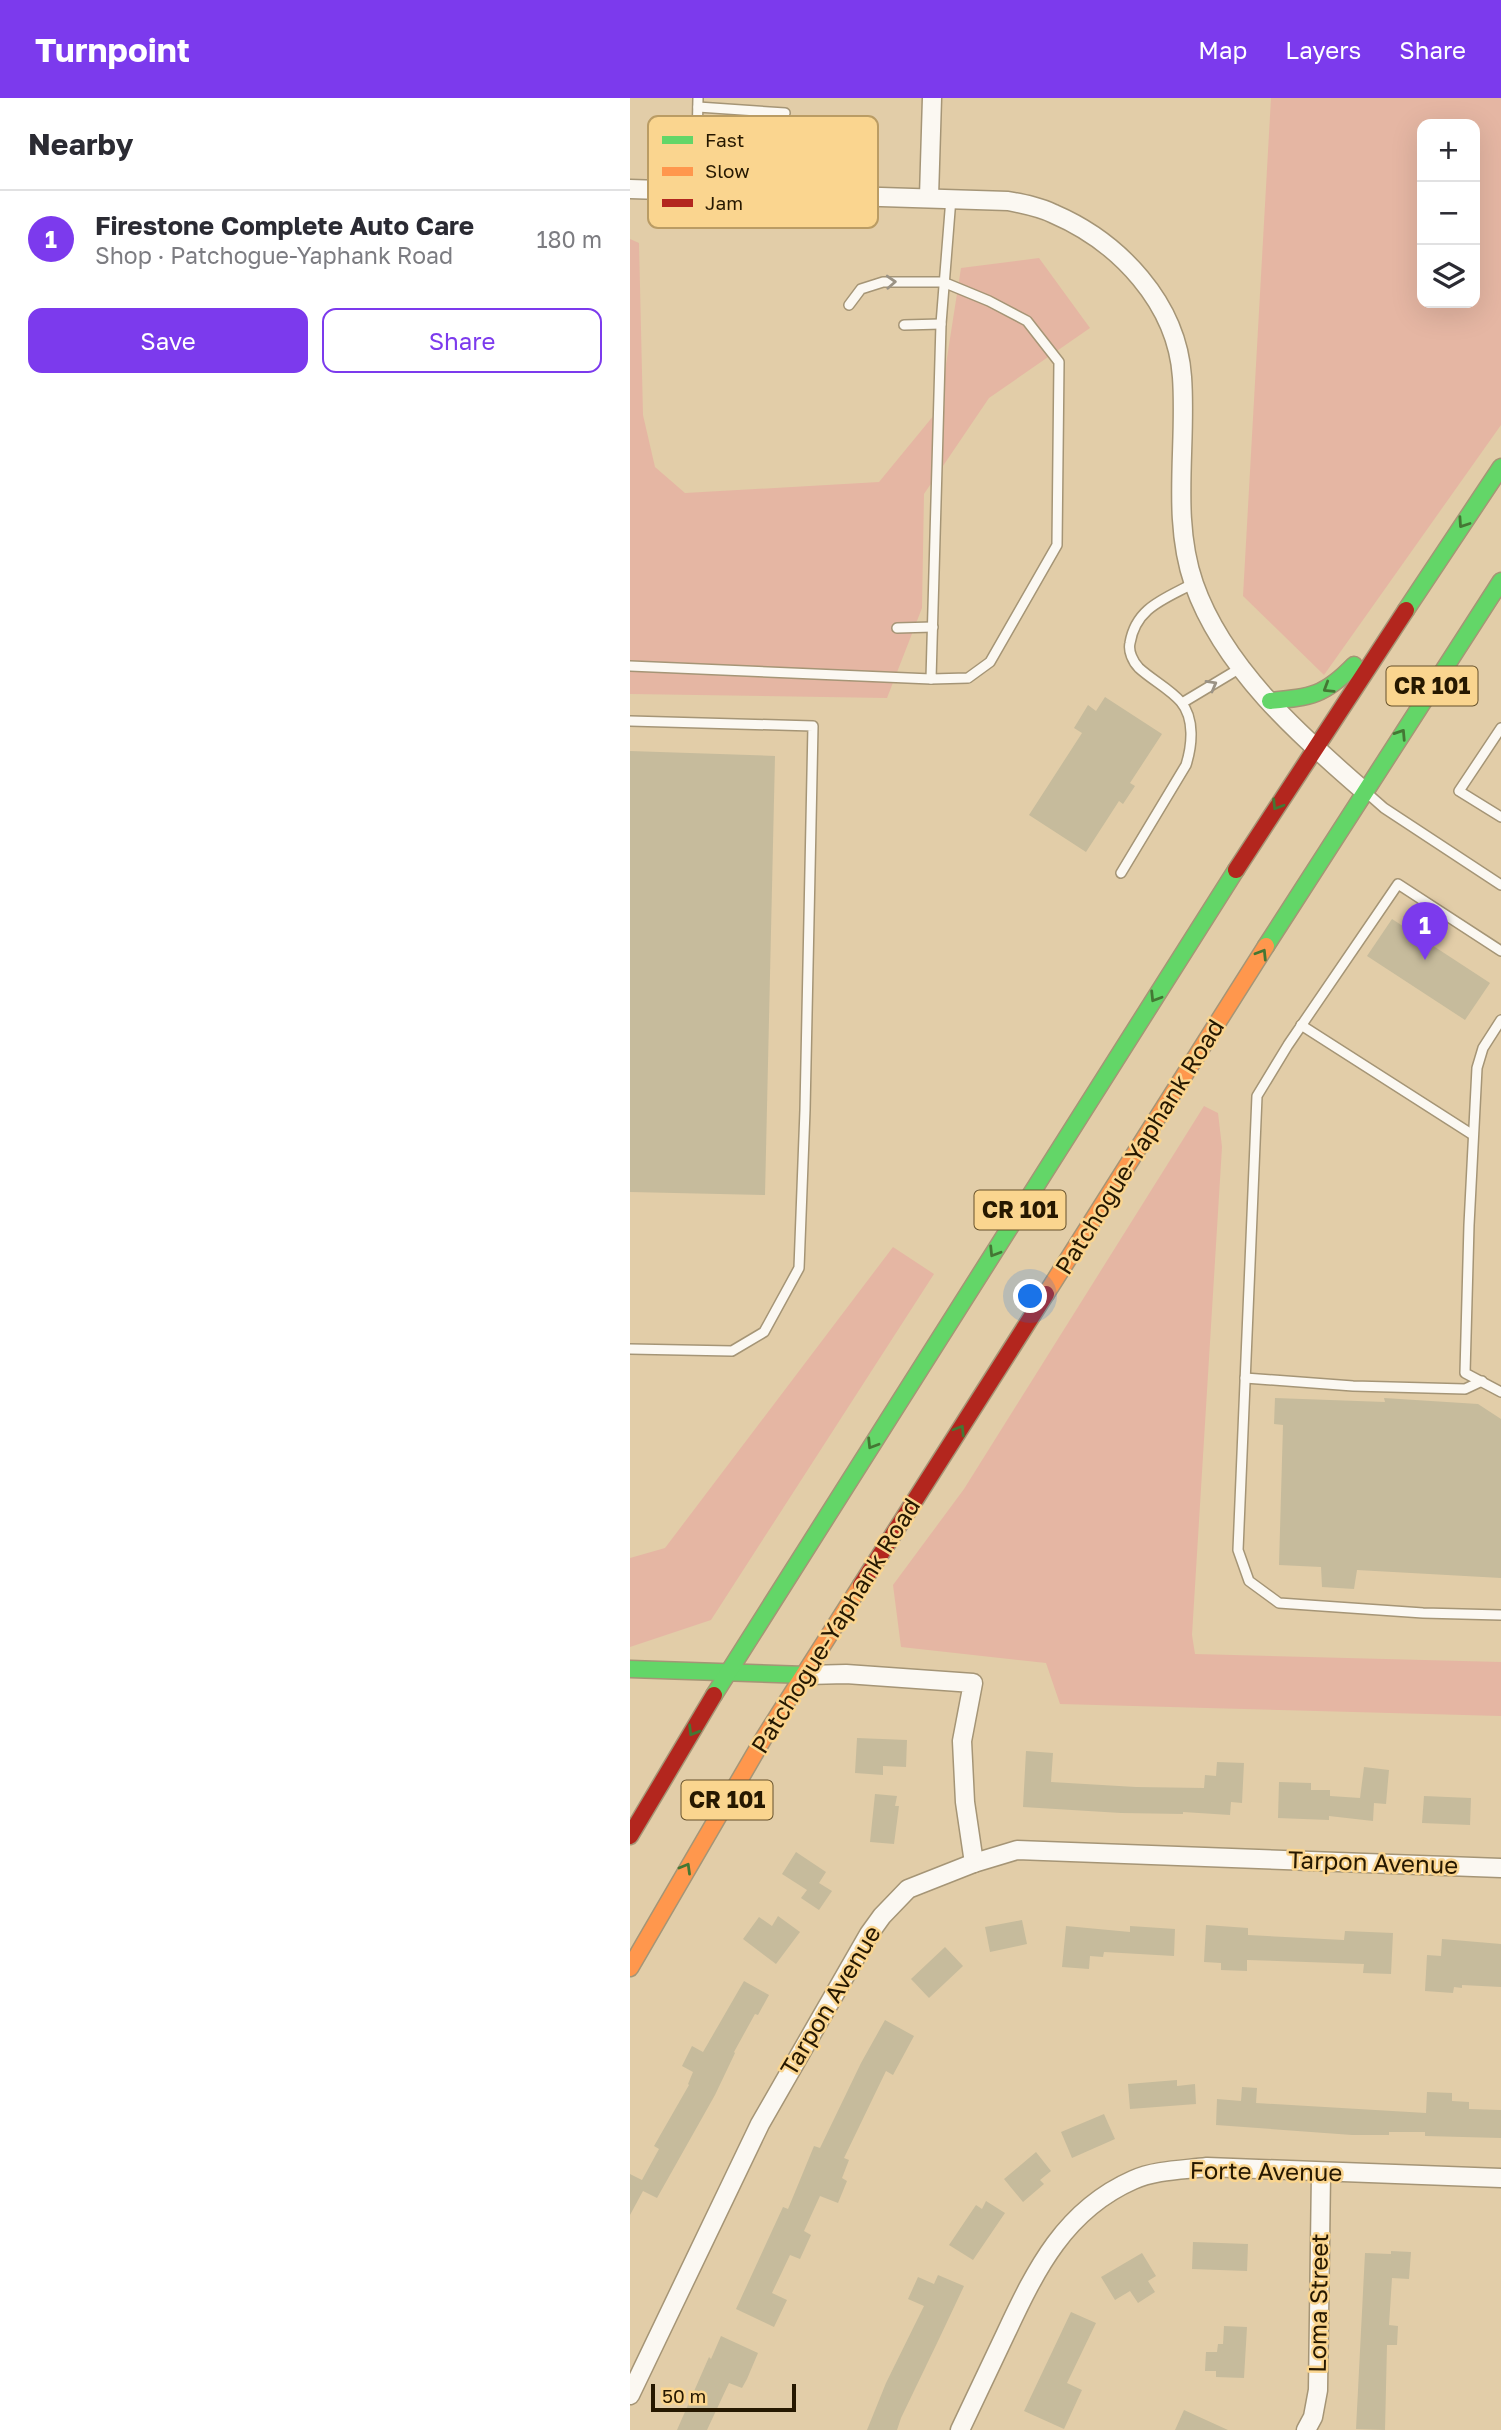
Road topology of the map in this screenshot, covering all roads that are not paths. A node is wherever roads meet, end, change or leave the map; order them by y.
1 (932, 98) edge
2 (698, 102) edge
3 (785, 113) dead end
4 (630, 189) edge
5 (648, 189) edge
6 (878, 195) edge
7 (929, 197) junction
8 (951, 198) junction
9 (943, 282) junction
10 (849, 305) dead end
11 (941, 324) junction
12 (904, 326) dead end
13 (1501, 467) edge
14 (1501, 581) edge
15 (1194, 583) junction
16 (1409, 604) junction
17 (933, 627) junction
18 (897, 628) dead end
19 (630, 666) edge
20 (1241, 667) junction
21 (931, 679) junction
22 (1269, 701) junction
23 (1182, 703) junction
24 (630, 721) edge
25 (1501, 728) edge
26 (1314, 748) junction
27 (1364, 791) junction
28 (1501, 817) edge
29 (1121, 873) dead end
30 (1501, 885) edge
31 (1501, 951) edge
32 (1501, 1020) edge
33 (1301, 1025) junction
34 (1473, 1135) junction
35 (630, 1349) edge
36 (1245, 1378) junction
37 (1482, 1381) junction
38 (1501, 1392) edge
39 (1501, 1615) edge
40 (630, 1669) edge
41 (728, 1672) junction
42 (806, 1675) junction
43 (630, 1836) edge
44 (974, 1863) junction
45 (1501, 1868) edge
46 (630, 1968) edge
47 (1321, 2173) junction
48 (1501, 2178) edge
49 (630, 2395) edge
50 (960, 2430) edge
51 (1306, 2430) edge

1 - 7 street
2 - 3 lane
4 - 5 street
6 - 7 street
7 - 8 street
8 - 9 lane
8 - 15 street
10 -> 9 lane
9 - 11 lane
9 - 21 lane
11 - 12 lane
11 - 17 lane
13 -> 16 main road, CR 101
27 -> 14 main road, Patchogue-Yaphank Road / CR 101
15 - 20 street
15 - 23 lane
16 -> 22 main road
16 - 26 main road, CR 101
17 - 18 lane
17 - 21 lane
19 - 21 lane
20 - 22 street
23 -> 20 lane
22 - 26 street
23 - 29 lane
24 - 35 lane
25 - 28 lane
26 - 27 street
26 -> 41 main road, CR 101
27 - 30 lane
42 -> 27 main road, Patchogue-Yaphank Road / CR 101
31 - 33 lane
32 - 34 lane
33 - 34 lane
33 - 36 lane
34 - 37 lane
36 - 37 lane
36 - 39 lane
37 - 38 lane
40 - 41 main road
41 - 42 main road
41 -> 43 main road, CR 101
42 - 44 street
46 -> 42 main road, Patchogue-Yaphank Road / CR 101
44 - 45 street, Tarpon Avenue
44 - 49 street, Tarpon Avenue
47 - 48 street, Forte Avenue
47 - 50 street, Forte Avenue
47 - 51 street, Loma Street

